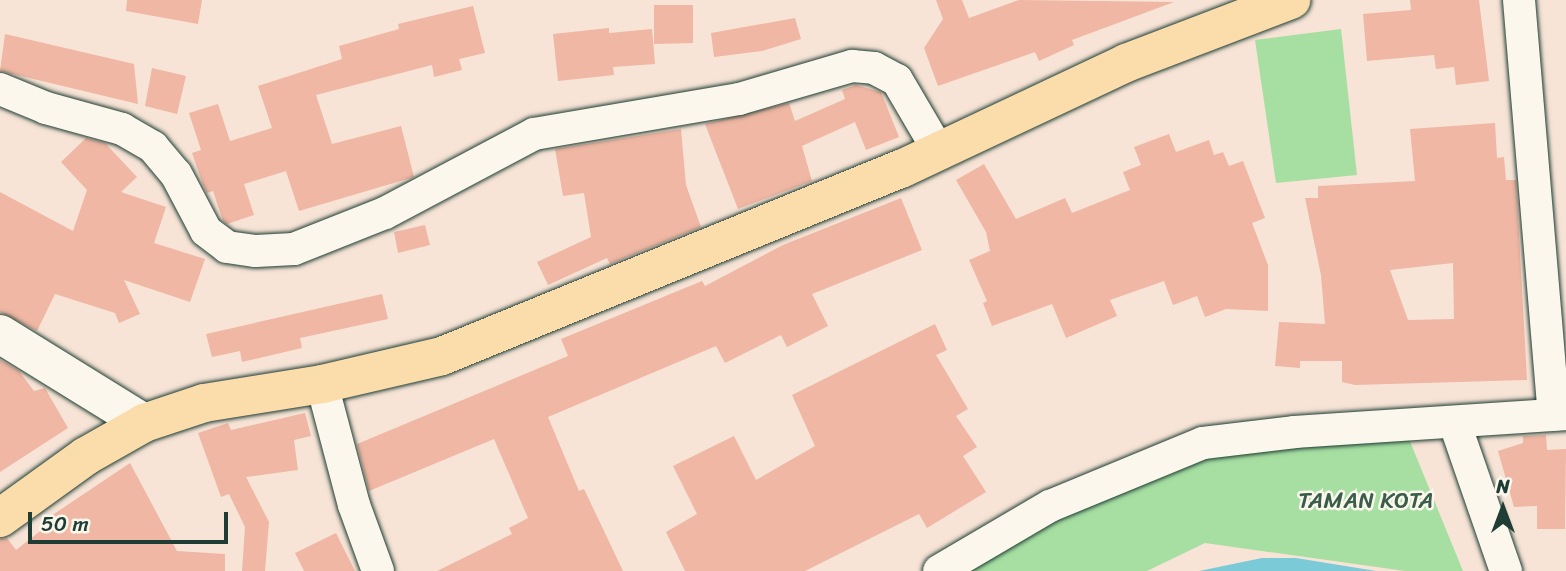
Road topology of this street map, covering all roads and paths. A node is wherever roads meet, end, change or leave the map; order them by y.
1 (1291, 0) edge
2 (1519, 0) edge
3 (0, 89) edge
4 (938, 150) junction
5 (0, 334) edge
6 (322, 384) junction
7 (1560, 414) edge
8 (144, 423) junction
9 (1455, 425) junction
10 (0, 518) edge
11 (378, 571) edge
12 (939, 571) edge
13 (1506, 571) edge

1 - 4 highway
2 - 7 street
3 - 4 street
4 - 6 highway
5 - 8 street
6 - 8 highway
6 - 11 street
7 - 9 street
8 - 10 highway
9 - 12 street
9 - 13 street

